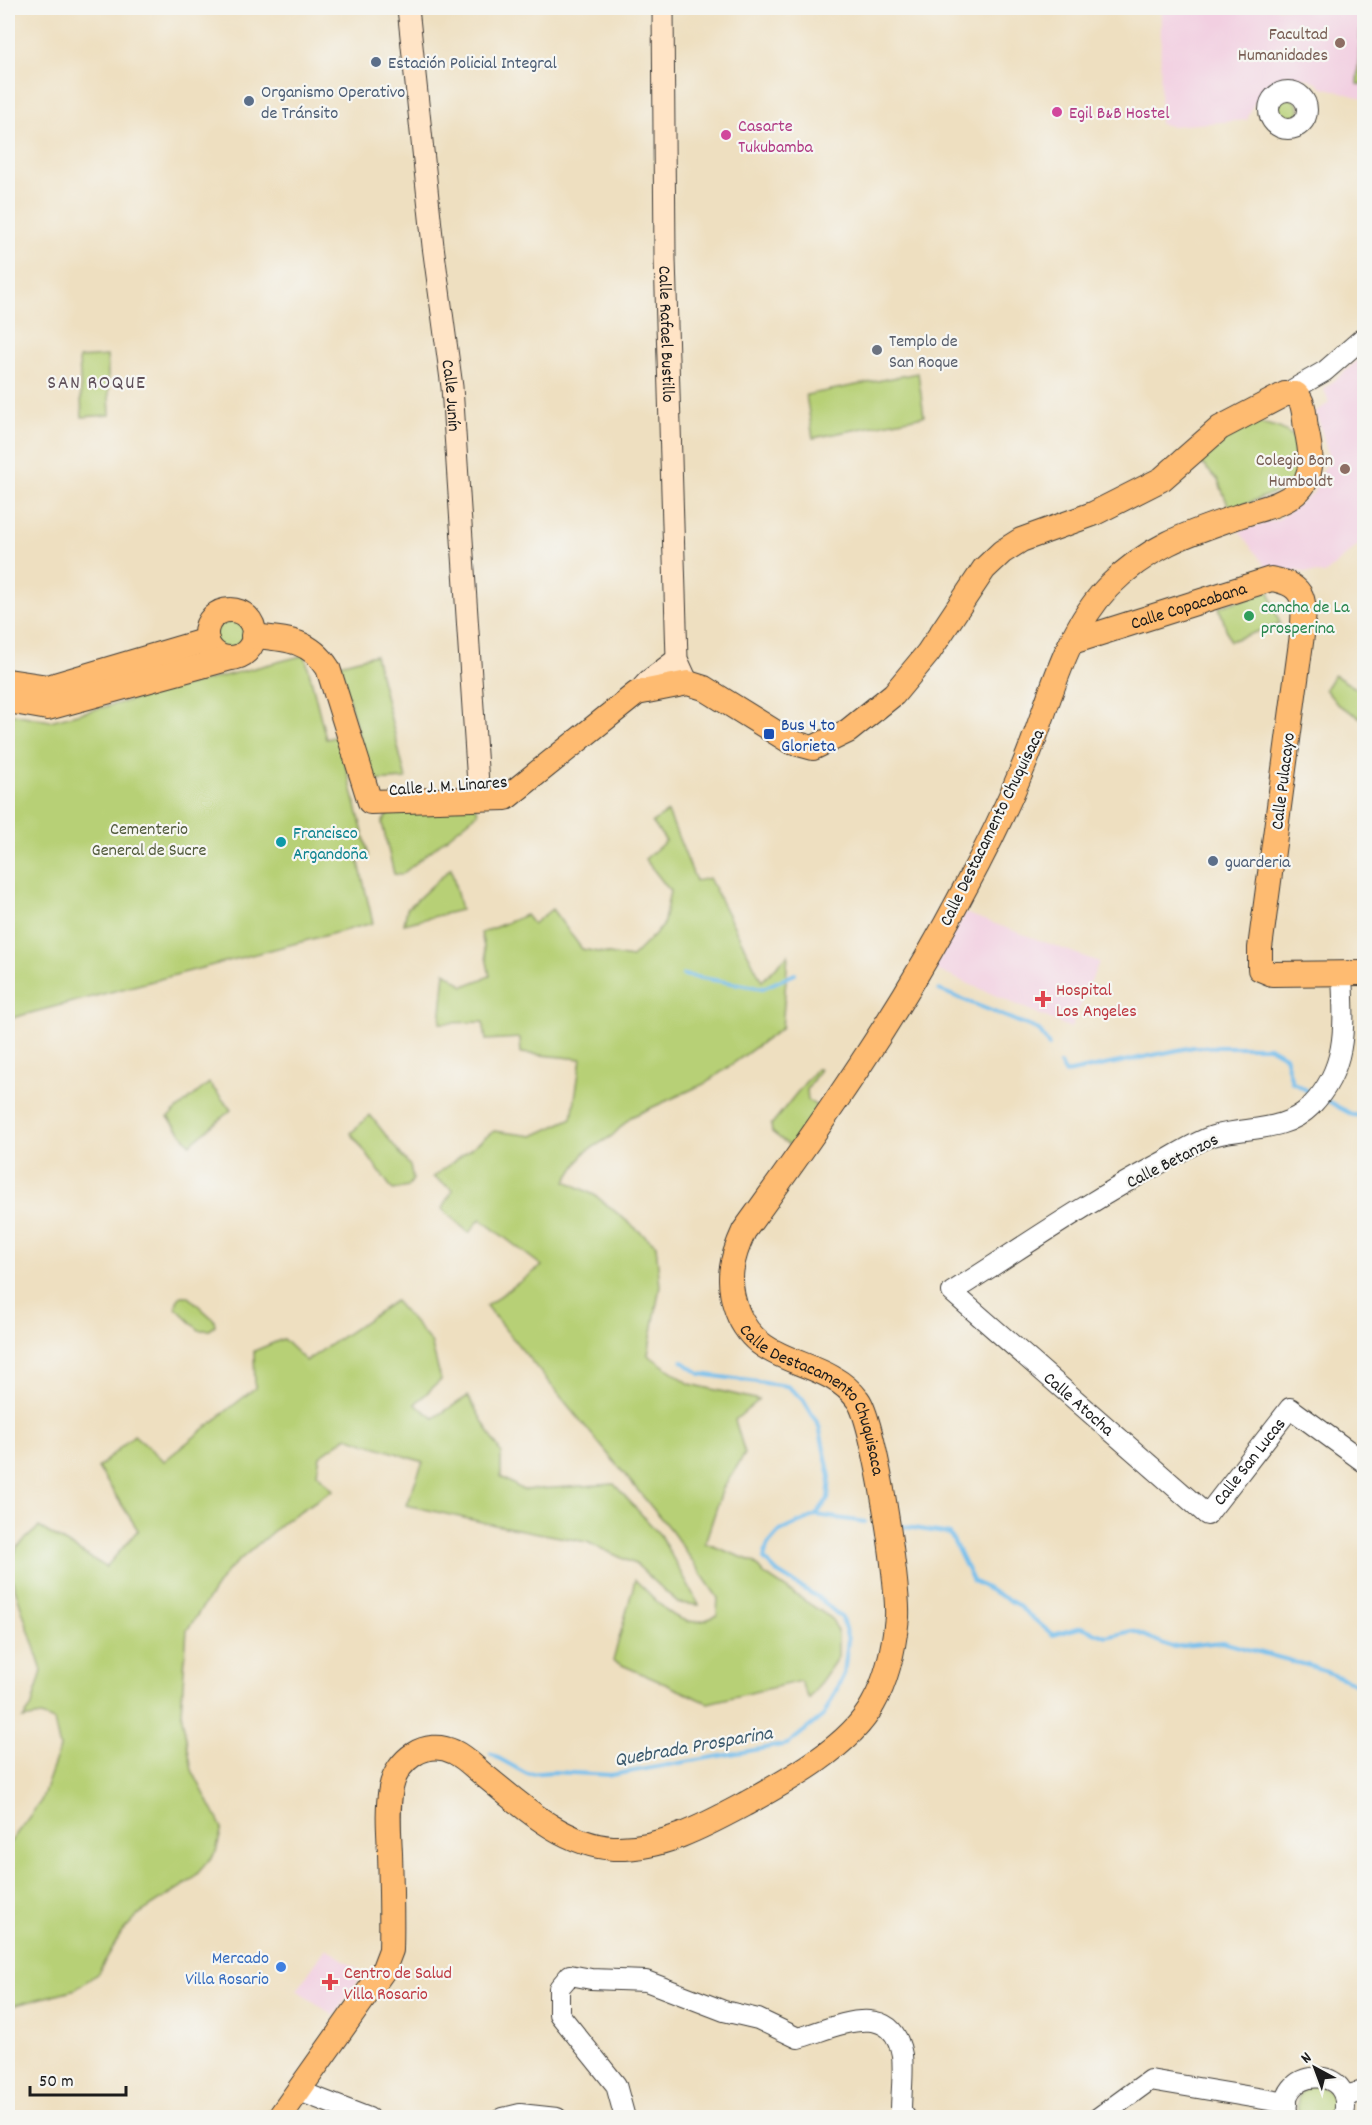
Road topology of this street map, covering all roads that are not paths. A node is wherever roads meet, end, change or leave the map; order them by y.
1 (408, 8) edge
2 (663, 8) edge
3 (1365, 336) edge
4 (1289, 405) junction
5 (1301, 593) joint
6 (253, 636) junction
7 (207, 640) junction
8 (1072, 642) junction
9 (231, 658) junction
10 (677, 659) junction
11 (8, 681) edge
12 (688, 683) junction
13 (637, 693) junction
14 (8, 701) edge
15 (529, 779) junction
16 (478, 784) junction
17 (368, 796) junction
18 (1353, 974) edge
19 (952, 1292) joint
20 (1365, 1462) edge
21 (1207, 1515) joint
22 (299, 2091) junction
23 (1365, 2091) edge
24 (1344, 2096) junction
25 (1288, 2110) edge
26 (279, 2118) edge
27 (369, 2118) edge
28 (503, 2118) edge
29 (556, 2118) edge
30 (625, 2118) edge
31 (906, 2118) edge
32 (1098, 2118) edge
33 (1343, 2118) edge

1 - 16 main road, Calle Junín
2 - 10 main road, Calle Rafael Bustillo
3 - 4 street
4 - 8 main road, Calle Destacamento Chuquisaca
4 - 12 main road
5 - 8 main road, Calle Copacabana
5 - 18 main road, Calle Pulacayo
6 - 7 main road
6 - 9 main road
6 - 17 main road
7 - 9 main road
7 - 11 main road
8 - 22 main road, Calle Destacamento Chuquisaca
9 - 14 main road
10 - 12 main road
10 - 13 main road, Calle J. M. Linares
12 - 13 main road, Calle J. M. Linares
13 - 15 main road, Calle J. M. Linares
15 - 16 main road, Calle J. M. Linares
15 - 17 main road, Calle J. M. Linares
16 - 17 main road, Calle J. M. Linares
18 - 19 street, Calle Betanzos
19 - 21 street, Calle Atocha
20 - 21 street, Calle San Lucas
22 - 26 main road, Calle Destacamento Chuquisaca
22 - 27 street
23 - 24 street
24 - 25 street
24 - 33 street
25 - 32 street
28 - 29 street
30 - 31 street

